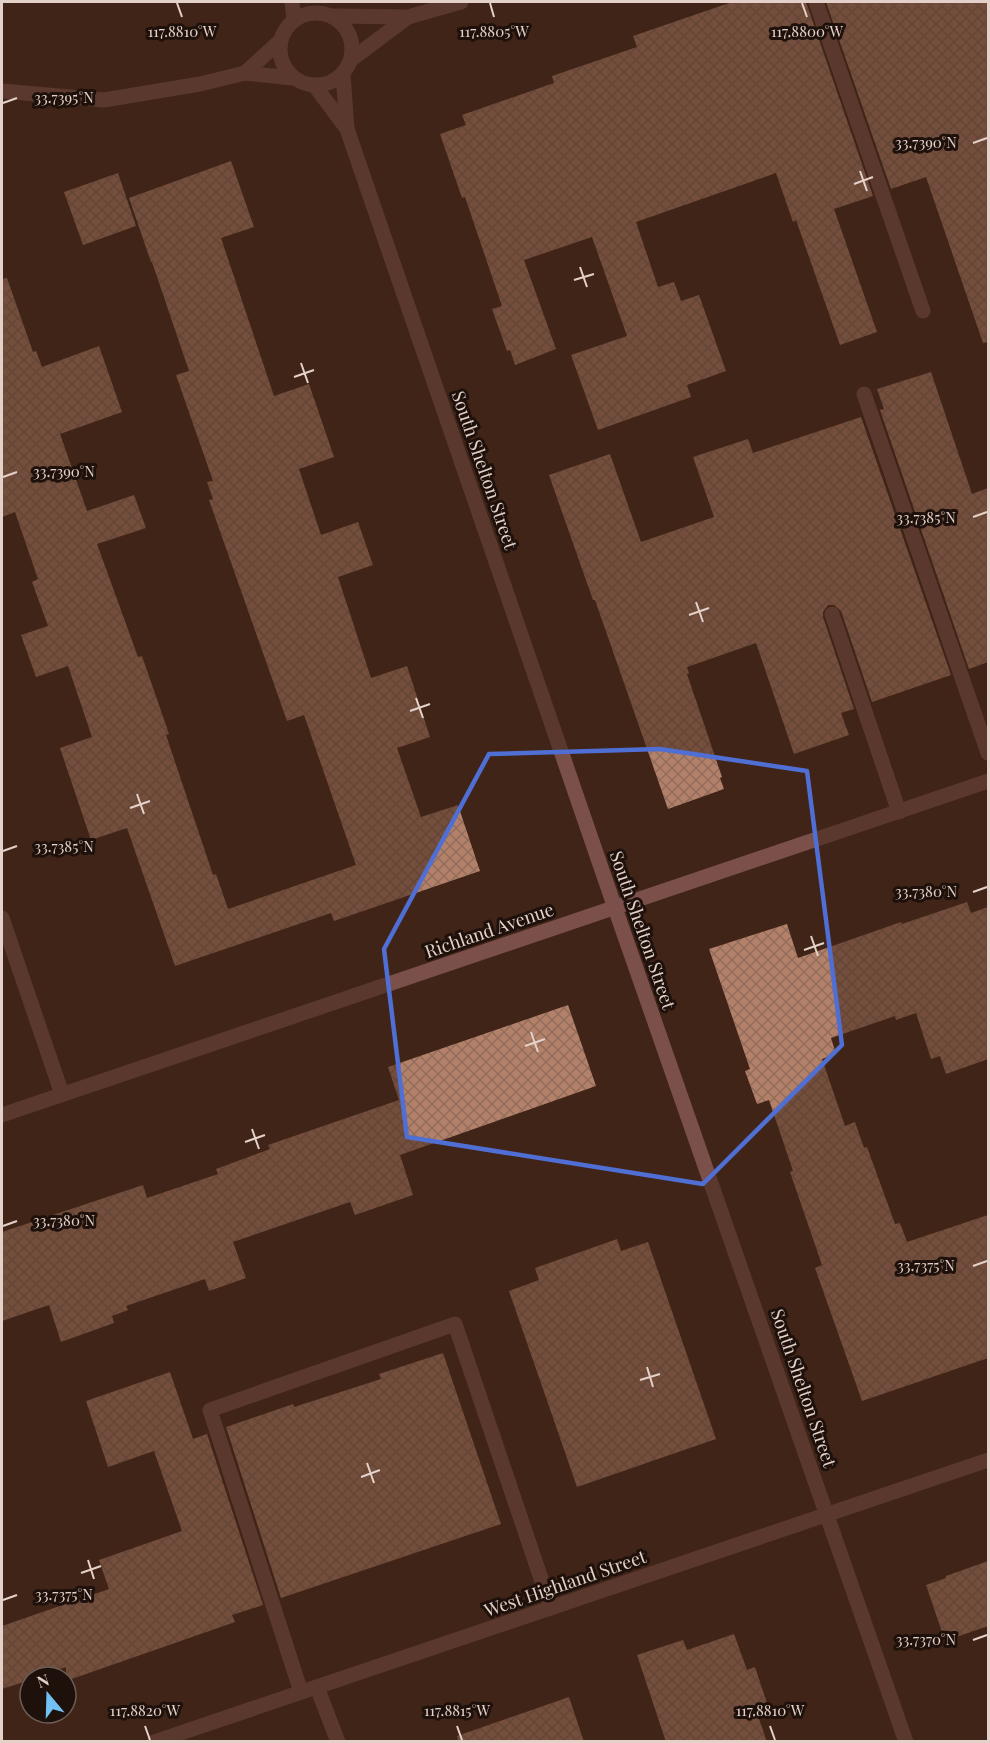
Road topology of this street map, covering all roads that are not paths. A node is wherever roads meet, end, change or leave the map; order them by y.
1 (292, 2) edge
2 (461, 2) edge
3 (816, 2) edge
4 (316, 7) edge
5 (335, 16) junction
6 (408, 16) junction
7 (294, 19) junction
8 (280, 41) junction
9 (352, 59) junction
10 (245, 73) junction
11 (343, 74) junction
12 (293, 78) junction
13 (315, 86) junction
14 (2, 91) edge
15 (347, 129) junction
16 (923, 311) dead end
17 (864, 394) dead end
18 (832, 614) dead end
19 (988, 753) edge
20 (988, 781) edge
21 (899, 812) junction
22 (615, 908) junction
23 (2, 918) edge
24 (62, 1095) junction
25 (2, 1115) edge
26 (988, 1460) edge
27 (827, 1514) junction
28 (551, 1608) junction
29 (317, 1687) junction
30 (301, 1692) junction
31 (174, 1738) edge
32 (154, 1742) edge
33 (338, 1742) edge
34 (906, 1742) edge

1 - 7 street
2 - 6 street
3 - 16 street
4 - 5 street
4 - 7 street
5 - 6 street
5 - 9 street
6 - 9 street
7 - 8 street
8 - 10 street
8 - 12 street
9 - 11 street
10 - 12 street
10 - 14 street
11 - 13 street
11 - 15 street, South Shelton Street
12 - 13 street
13 - 15 street, South Shelton Street
15 - 22 street, South Shelton Street
17 - 19 street
18 - 21 street
20 - 21 street, Richland Avenue
21 - 22 street, Richland Avenue
22 - 24 street, Richland Avenue
22 - 27 street, South Shelton Street
23 - 24 street
24 - 25 street, Richland Avenue
26 - 27 street, West Highland Street
27 - 28 street, West Highland Street
27 - 34 street, South Shelton Street
28 - 29 street, West Highland Street
28 - 30 street
29 - 30 street, West Highland Street
29 - 33 street
30 - 31 street, West Highland Street
31 - 32 street, West Highland Street

